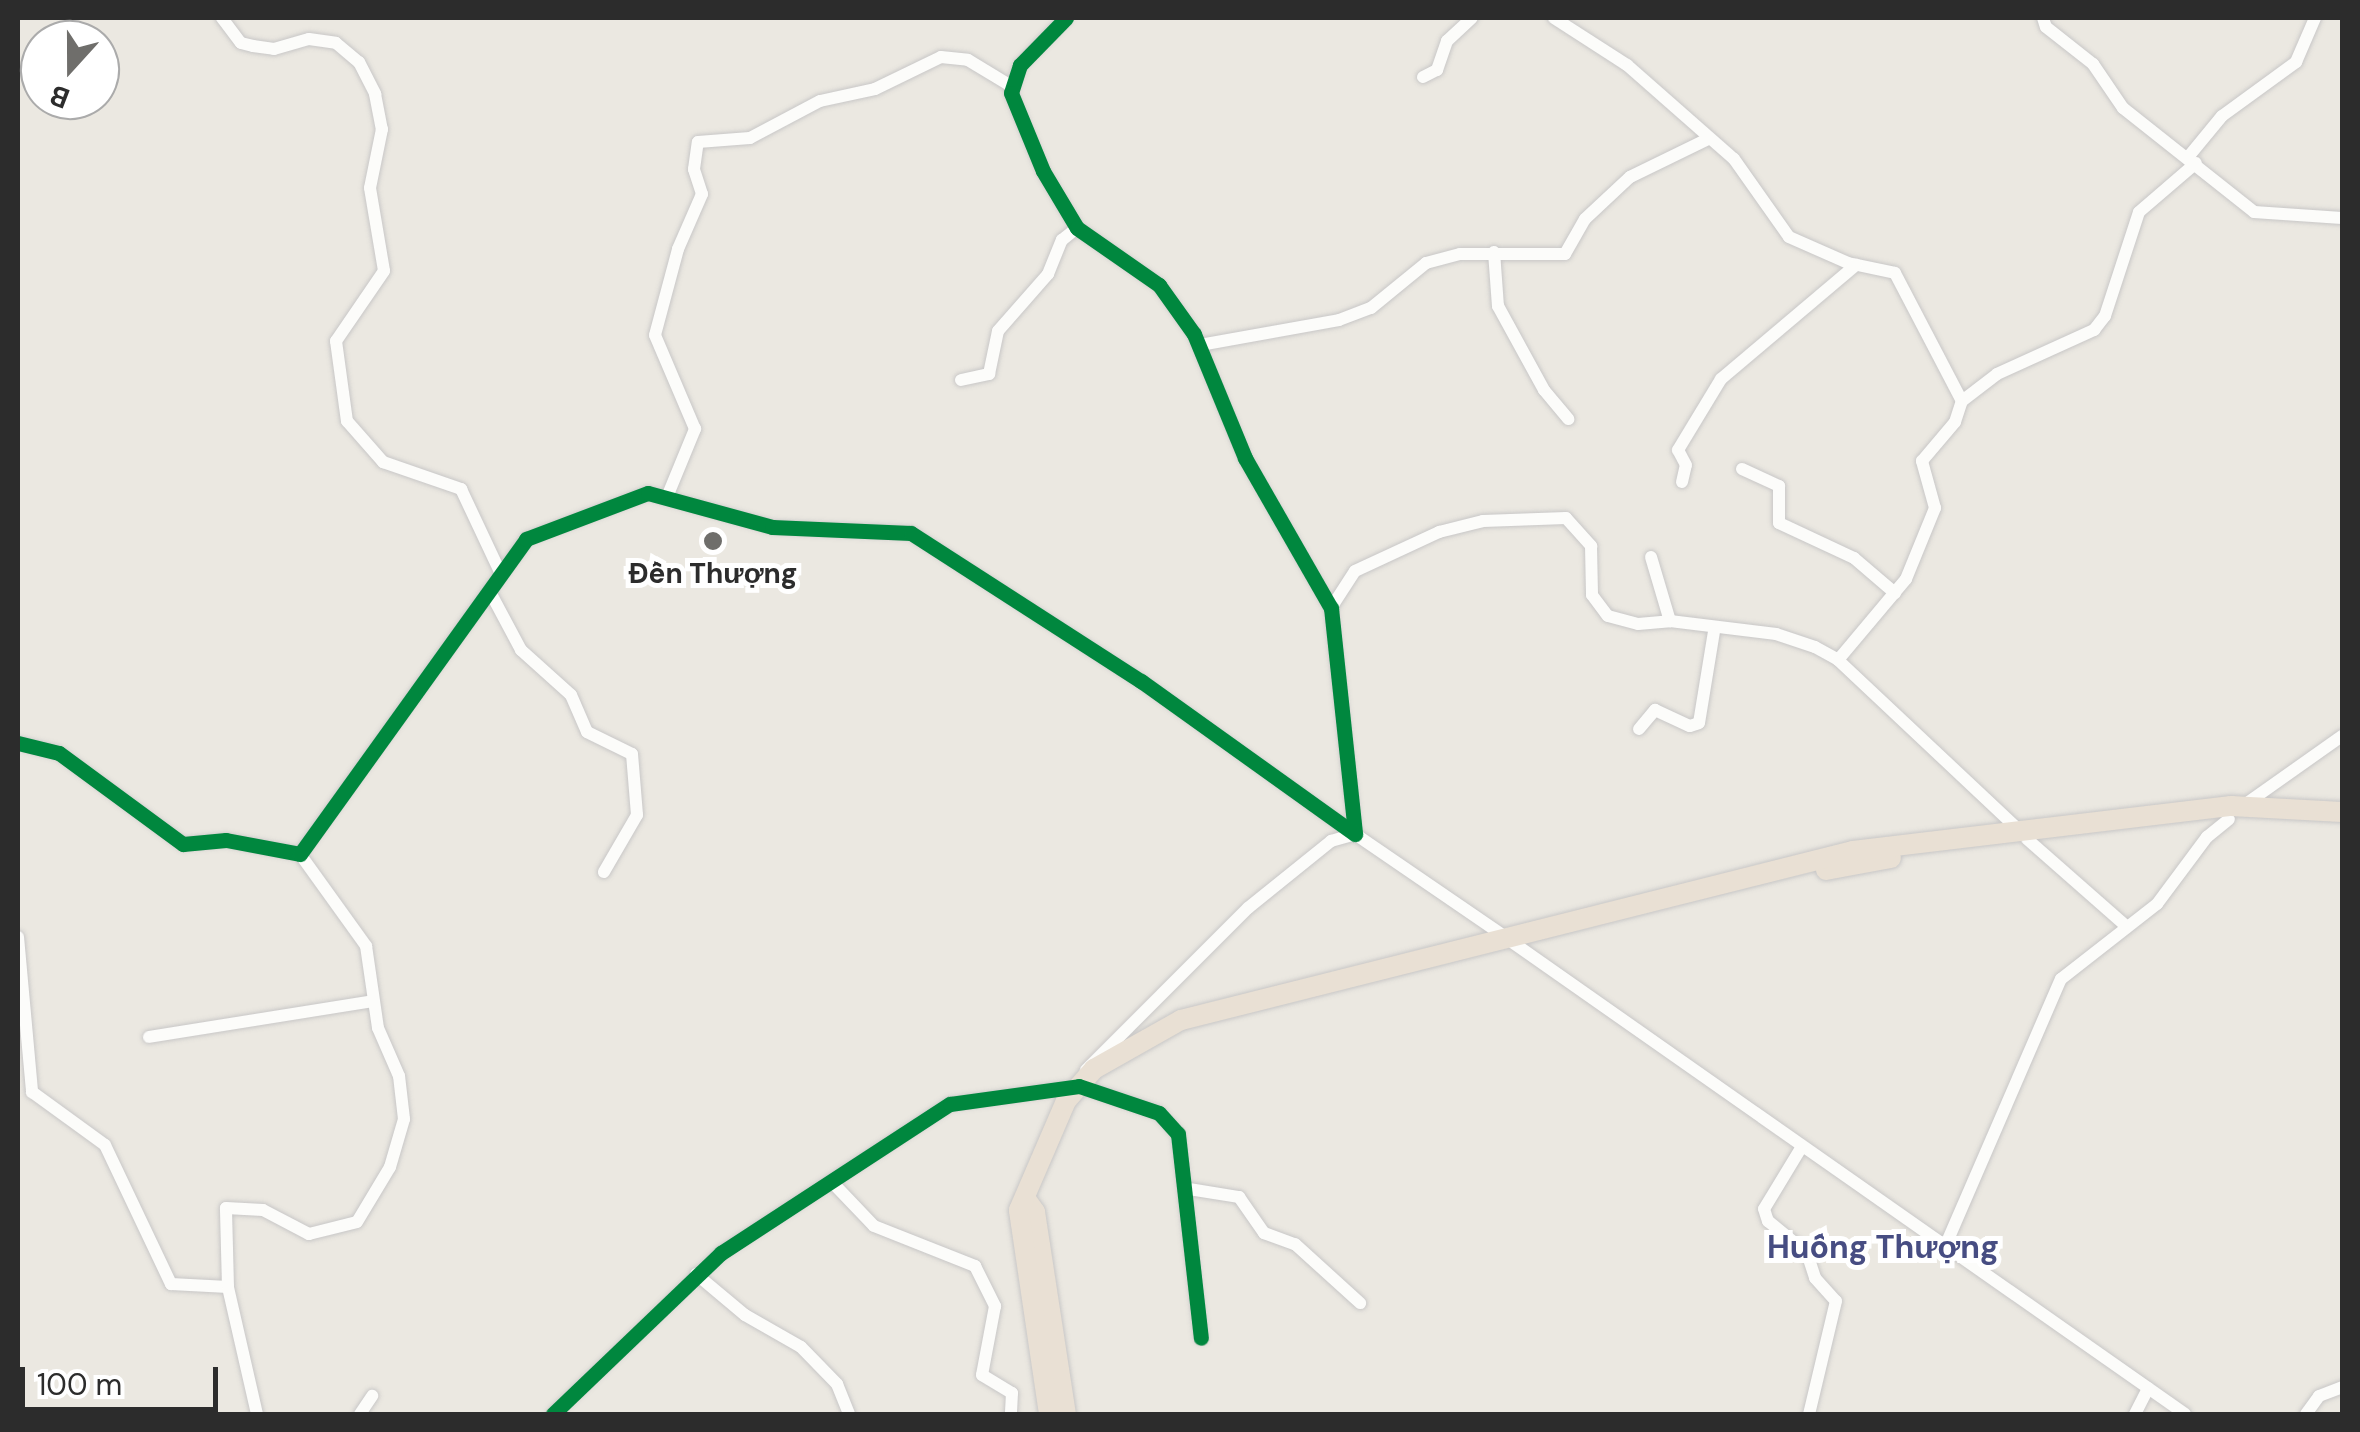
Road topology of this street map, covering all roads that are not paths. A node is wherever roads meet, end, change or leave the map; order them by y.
1 (222, 18) edge
2 (1066, 18) edge
3 (1472, 18) edge
4 (1554, 18) edge
5 (2043, 18) edge
6 (2315, 18) edge
7 (1423, 76) dead end
8 (1011, 86) junction
9 (1706, 140) junction
10 (2192, 160) junction
11 (2342, 218) edge
12 (1077, 228) junction
13 (1494, 252) junction
14 (1856, 265) junction
15 (1200, 344) junction
16 (961, 380) dead end
17 (1962, 401) junction
18 (1568, 419) dead end
19 (1742, 469) dead end
20 (1682, 482) dead end
21 (667, 497) junction
22 (1650, 557) dead end
23 (500, 572) junction
24 (490, 590) junction
25 (1895, 593) junction
26 (1331, 608) junction
27 (1670, 621) junction
28 (1714, 631) junction
29 (1838, 660) junction
30 (1639, 728) dead end
31 (2342, 736) edge
32 (18, 743) edge
33 (2342, 812) edge
34 (2236, 813) junction
35 (2342, 824) edge
36 (2021, 833) junction
37 (1354, 834) junction
38 (300, 854) junction
39 (604, 872) dead end
40 (2127, 927) junction
41 (18, 937) edge
42 (1507, 938) junction
43 (372, 1001) junction
44 (149, 1037) dead end
45 (1079, 1086) junction
46 (1801, 1148) junction
47 (831, 1181) junction
48 (1189, 1189) junction
49 (1026, 1198) junction
50 (1944, 1248) junction
51 (696, 1274) junction
52 (228, 1288) junction
53 (1360, 1303) dead end
54 (1201, 1338) dead end
55 (2342, 1386) edge
56 (2148, 1388) junction
57 (372, 1396) dead end
58 (258, 1414) edge
59 (360, 1414) edge
60 (553, 1414) edge
61 (849, 1414) edge
62 (1011, 1414) edge
63 (1050, 1414) edge
64 (1066, 1414) edge
65 (1808, 1414) edge
66 (2135, 1414) edge
67 (2185, 1414) edge
68 (2306, 1414) edge

1 - 23 street
2 - 8 street
3 - 7 street
4 - 9 street
5 - 10 street
6 - 10 street
8 - 12 street
8 - 21 street
9 - 13 street
9 - 14 street
10 - 11 street
10 - 17 street
12 - 15 street
12 - 16 street
13 - 15 street
13 - 18 street
14 - 17 street
14 - 20 street
15 - 26 street
17 - 25 street
19 - 25 street
21 - 23 street
21 - 37 street
22 - 27 street
23 - 24 street
24 - 38 street
24 - 39 street
25 - 29 street
26 - 27 street
26 - 37 street
27 - 28 street
28 - 29 street
28 - 30 street
29 - 36 street
31 - 34 street
32 - 38 street
33 - 34 highway
34 - 35 highway
34 - 36 highway
34 - 40 street
36 - 40 street
36 - 42 highway
37 - 42 street
37 - 45 street
38 - 43 street
40 - 50 street
41 - 52 street
42 - 45 highway
42 - 46 street
43 - 44 street
43 - 52 street
45 - 47 street
45 - 48 street
45 - 49 highway
46 - 50 street
46 - 65 street
47 - 51 street
47 - 62 street
48 - 53 street
48 - 54 street
49 - 63 highway
49 - 64 highway
50 - 56 street
51 - 60 street
51 - 61 street
52 - 58 street
55 - 68 street
56 - 66 street
56 - 67 street
57 - 59 street

